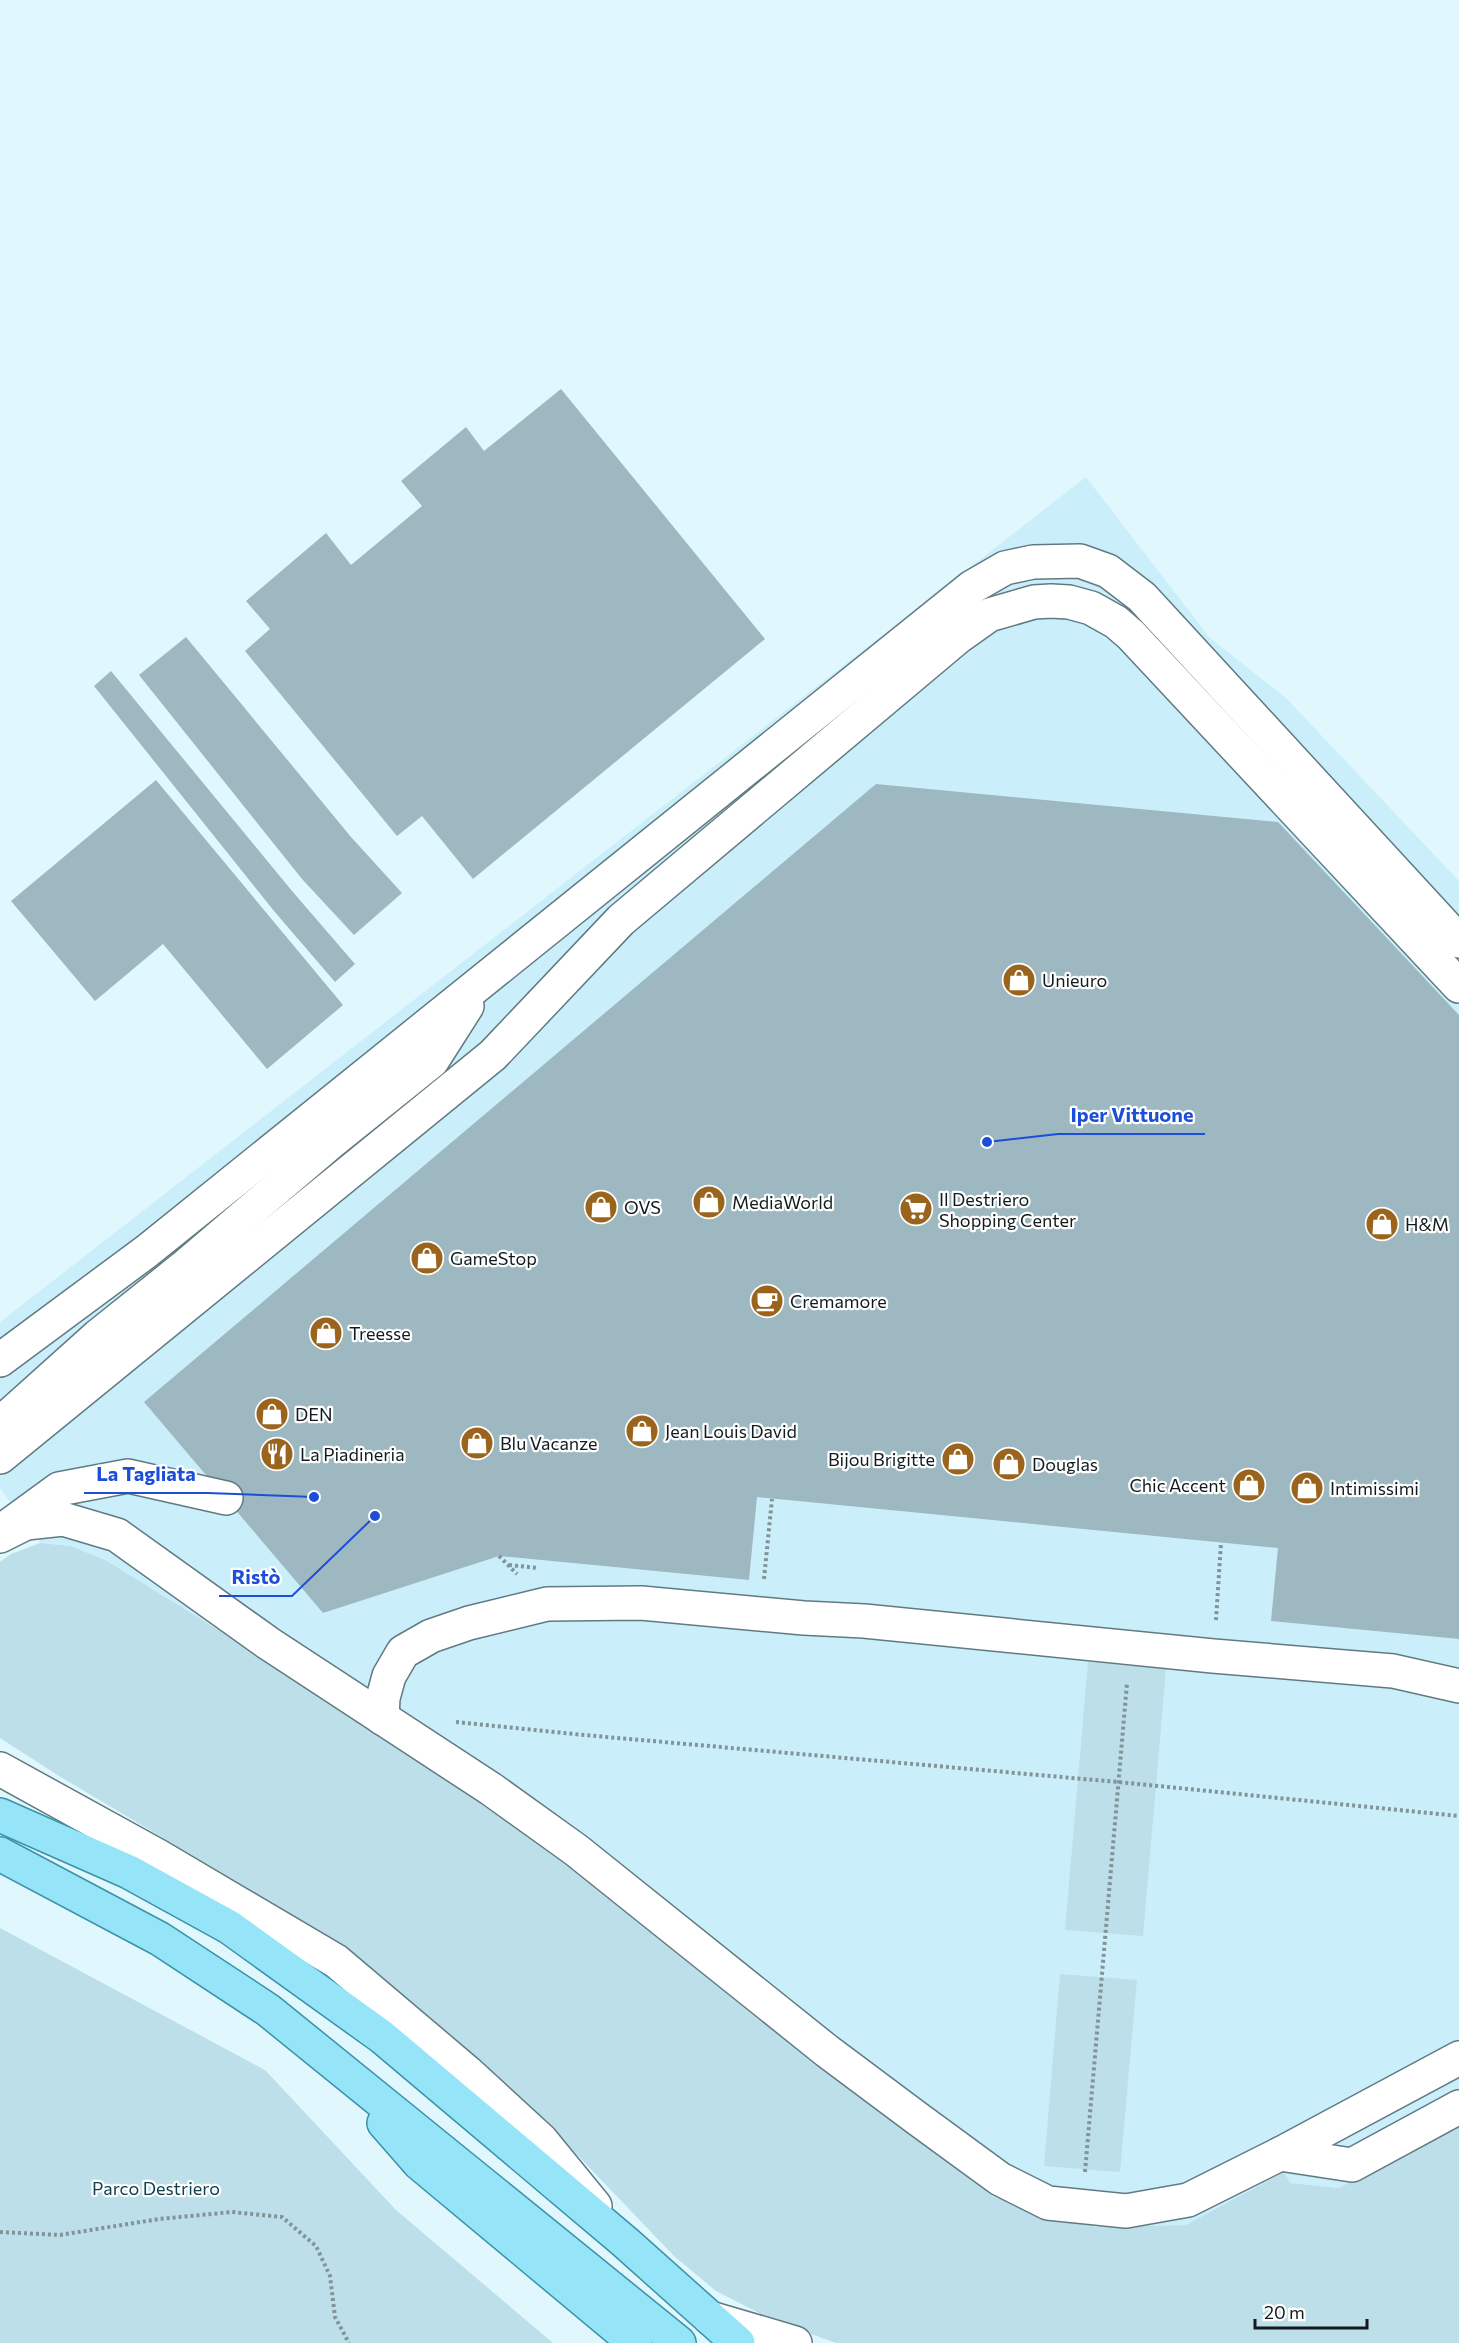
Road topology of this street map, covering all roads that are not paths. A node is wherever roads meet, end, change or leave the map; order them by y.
1 (1459, 941) edge
2 (483, 983) junction
3 (1459, 986) edge
4 (0, 1360) edge
5 (0, 1426) edge
6 (0, 1456) edge
7 (226, 1498) dead end
8 (0, 1532) edge
9 (0, 1536) edge
10 (1459, 1686) edge
11 (382, 1718) junction
12 (0, 1769) edge
13 (0, 1815) edge
14 (0, 1854) edge
15 (1459, 2058) edge
16 (330, 2060) junction
17 (1459, 2107) edge
18 (1280, 2154) junction
19 (625, 2241) junction
20 (710, 2318) junction
21 (635, 2343) edge
22 (679, 2343) edge
23 (738, 2343) edge
24 (795, 2343) edge

1 - 2 street
2 - 4 street
2 - 5 street
3 - 6 street
7 - 8 street
9 - 11 street
10 - 11 street
11 - 18 street
12 - 19 street
13 - 19 main road
14 - 16 main road
15 - 18 street
16 - 21 main road
16 - 22 main road
17 - 18 street
19 - 20 main road
20 - 23 main road
20 - 24 street

